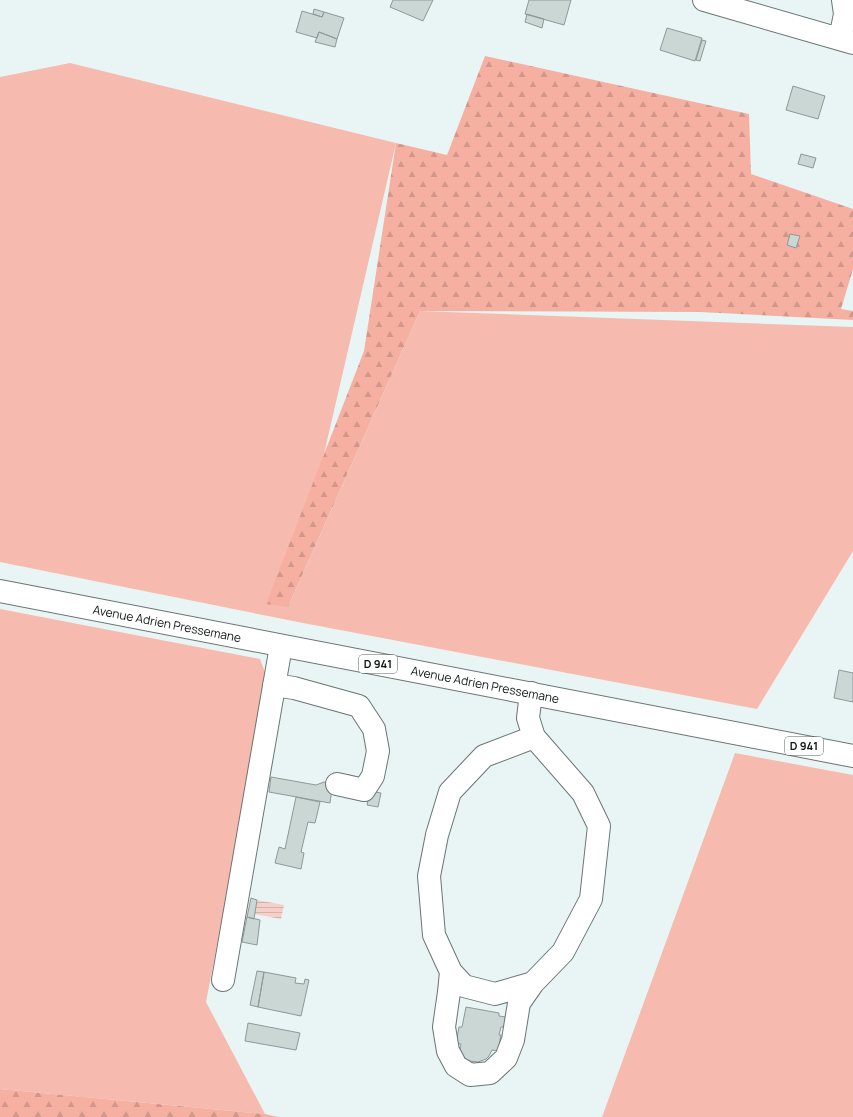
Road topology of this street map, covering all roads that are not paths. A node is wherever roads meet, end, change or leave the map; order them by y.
1 (704, 0) edge
2 (843, 0) edge
3 (847, 41) edge
4 (0, 591) edge
5 (281, 646) junction
6 (274, 685) junction
7 (532, 693) junction
8 (534, 737) junction
9 (853, 756) edge
10 (337, 784) dead end
11 (451, 972) junction
12 (223, 980) dead end
13 (533, 983) junction

1 - 3 main road
2 - 3 main road
4 - 5 main road, Avenue Adrien Pressemane / D 941
5 - 6 main road
5 - 7 main road, Avenue Adrien Pressemane / D 941
6 - 10 main road
6 - 12 main road
7 - 8 main road
7 - 9 main road, Avenue Adrien Pressemane / D 941
8 - 11 main road
8 - 13 main road
11 - 13 main road
11 - 13 main road

